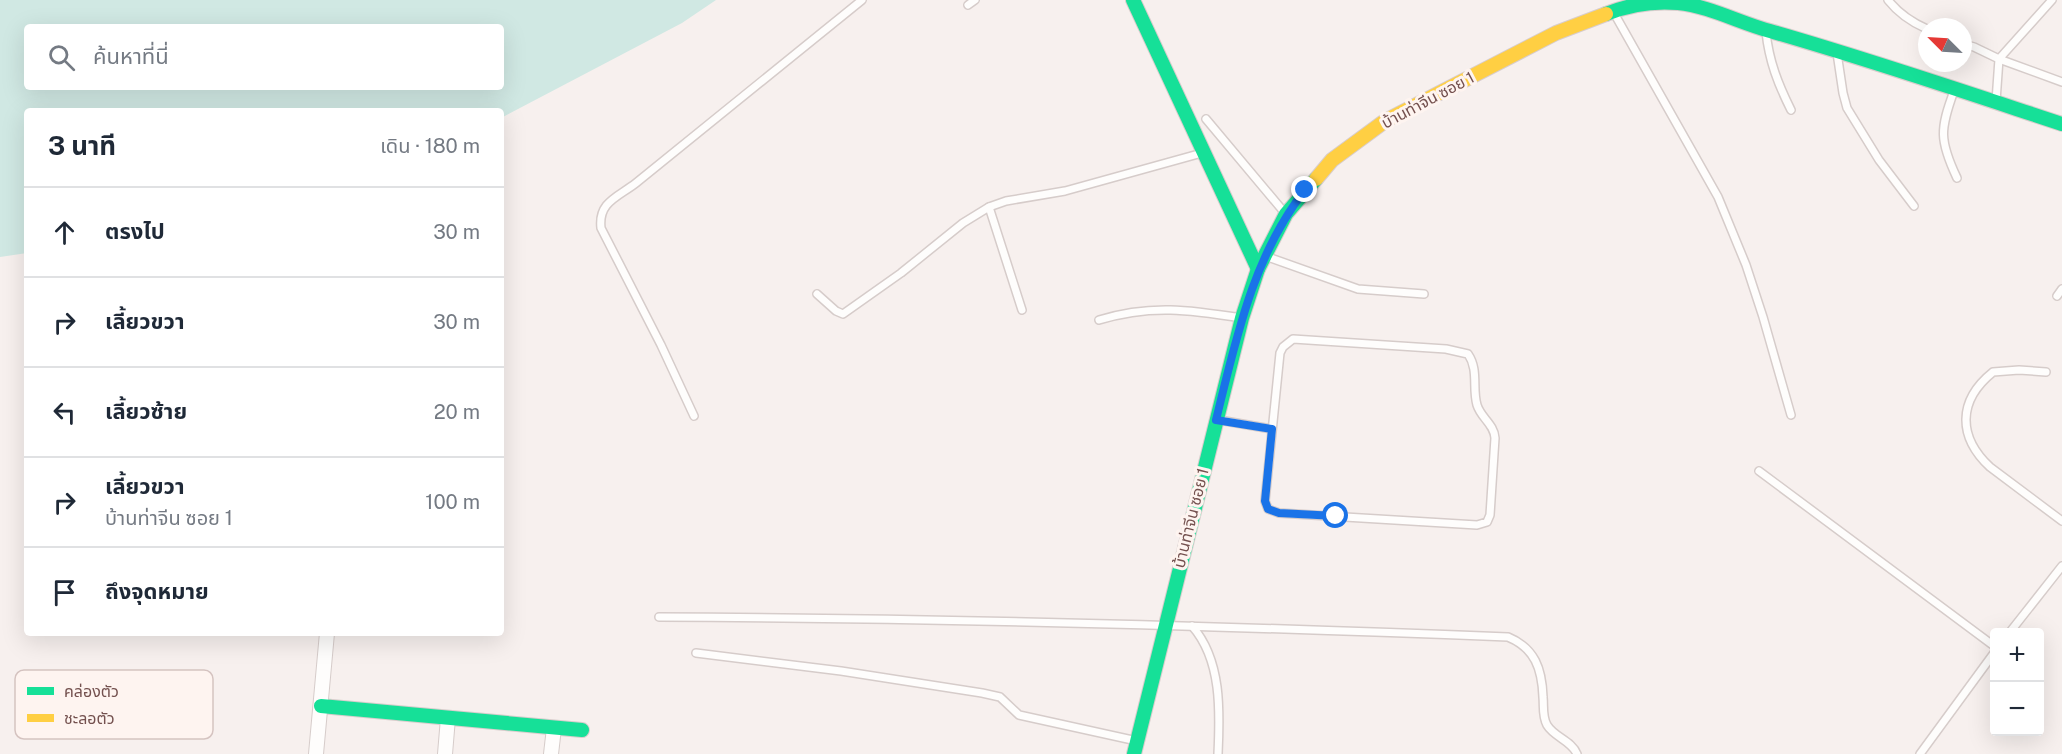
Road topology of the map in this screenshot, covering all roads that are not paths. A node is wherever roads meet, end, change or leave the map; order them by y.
1 (862, 0) edge
2 (1133, 0) edge
3 (1888, 0) edge
4 (2052, 0) edge
5 (1613, 11) junction
6 (1918, 25) edge
7 (1765, 30) junction
8 (1972, 46) edge
9 (1836, 50) junction
10 (2000, 59) junction
11 (2062, 81) edge
12 (1955, 88) junction
13 (1996, 103) junction
14 (1791, 110) dead end
15 (1206, 118) dead end
16 (2062, 124) edge
17 (1204, 153) junction
18 (1957, 178) dead end
19 (1914, 206) dead end
20 (989, 207) junction
21 (1286, 214) junction
22 (1265, 256) junction
23 (1258, 270) junction
24 (2062, 289) edge
25 (817, 294) dead end
26 (1424, 294) dead end
27 (2057, 296) dead end
28 (1022, 310) dead end
29 (1242, 318) junction
30 (1099, 320) dead end
31 (2046, 372) dead end
32 (1791, 415) dead end
33 (694, 416) dead end
34 (1216, 420) junction
35 (1272, 429) junction
36 (1759, 471) dead end
37 (2062, 521) edge
38 (2062, 566) edge
39 (659, 617) dead end
40 (1165, 624) junction
41 (1192, 626) junction
42 (2014, 628) edge
43 (327, 636) edge
44 (1990, 642) edge
45 (696, 653) dead end
46 (1990, 660) edge
47 (321, 706) junction
48 (448, 718) junction
49 (554, 728) junction
50 (582, 730) dead end
51 (1136, 748) edge
52 (316, 754) edge
53 (445, 754) edge
54 (551, 754) edge
55 (1218, 754) edge
56 (1577, 754) edge
57 (1920, 754) edge

1 - 33 lane
2 - 17 street
3 - 6 lane
4 - 10 lane
5 - 7 street, บ้านท่าจีน ซอย 1
5 - 21 street, บ้านท่าจีน ซอย 1
5 - 32 lane
7 - 9 street, บ้านท่าจีน ซอย 1
7 - 14 lane
8 - 10 lane
9 - 12 street, บ้านท่าจีน ซอย 1
9 - 19 lane
10 - 11 lane
10 - 13 lane
12 - 13 street, บ้านท่าจีน ซอย 1
12 - 18 lane
13 - 16 street, บ้านท่าจีน ซอย 1
15 - 21 lane
17 - 20 lane
17 - 23 street
20 - 25 lane
20 - 28 lane
21 - 22 street, บ้านท่าจีน ซอย 1
22 - 23 street, บ้านท่าจีน ซอย 1
22 - 26 lane
23 - 29 street, บ้านท่าจีน ซอย 1
24 - 27 lane
29 - 30 lane
29 - 34 street, บ้านท่าจีน ซอย 1
31 - 37 lane
34 - 35 lane
34 - 40 street, บ้านท่าจีน ซอย 1
35 - 35 lane
36 - 44 lane
38 - 42 lane
39 - 40 lane
40 - 41 lane
40 - 51 street, บ้านท่าจีน ซอย 1
41 - 55 lane
41 - 56 lane
43 - 47 street
45 - 51 lane
46 - 57 lane
47 - 48 street
47 - 52 street
48 - 49 street
48 - 53 street
49 - 50 street
49 - 54 street

